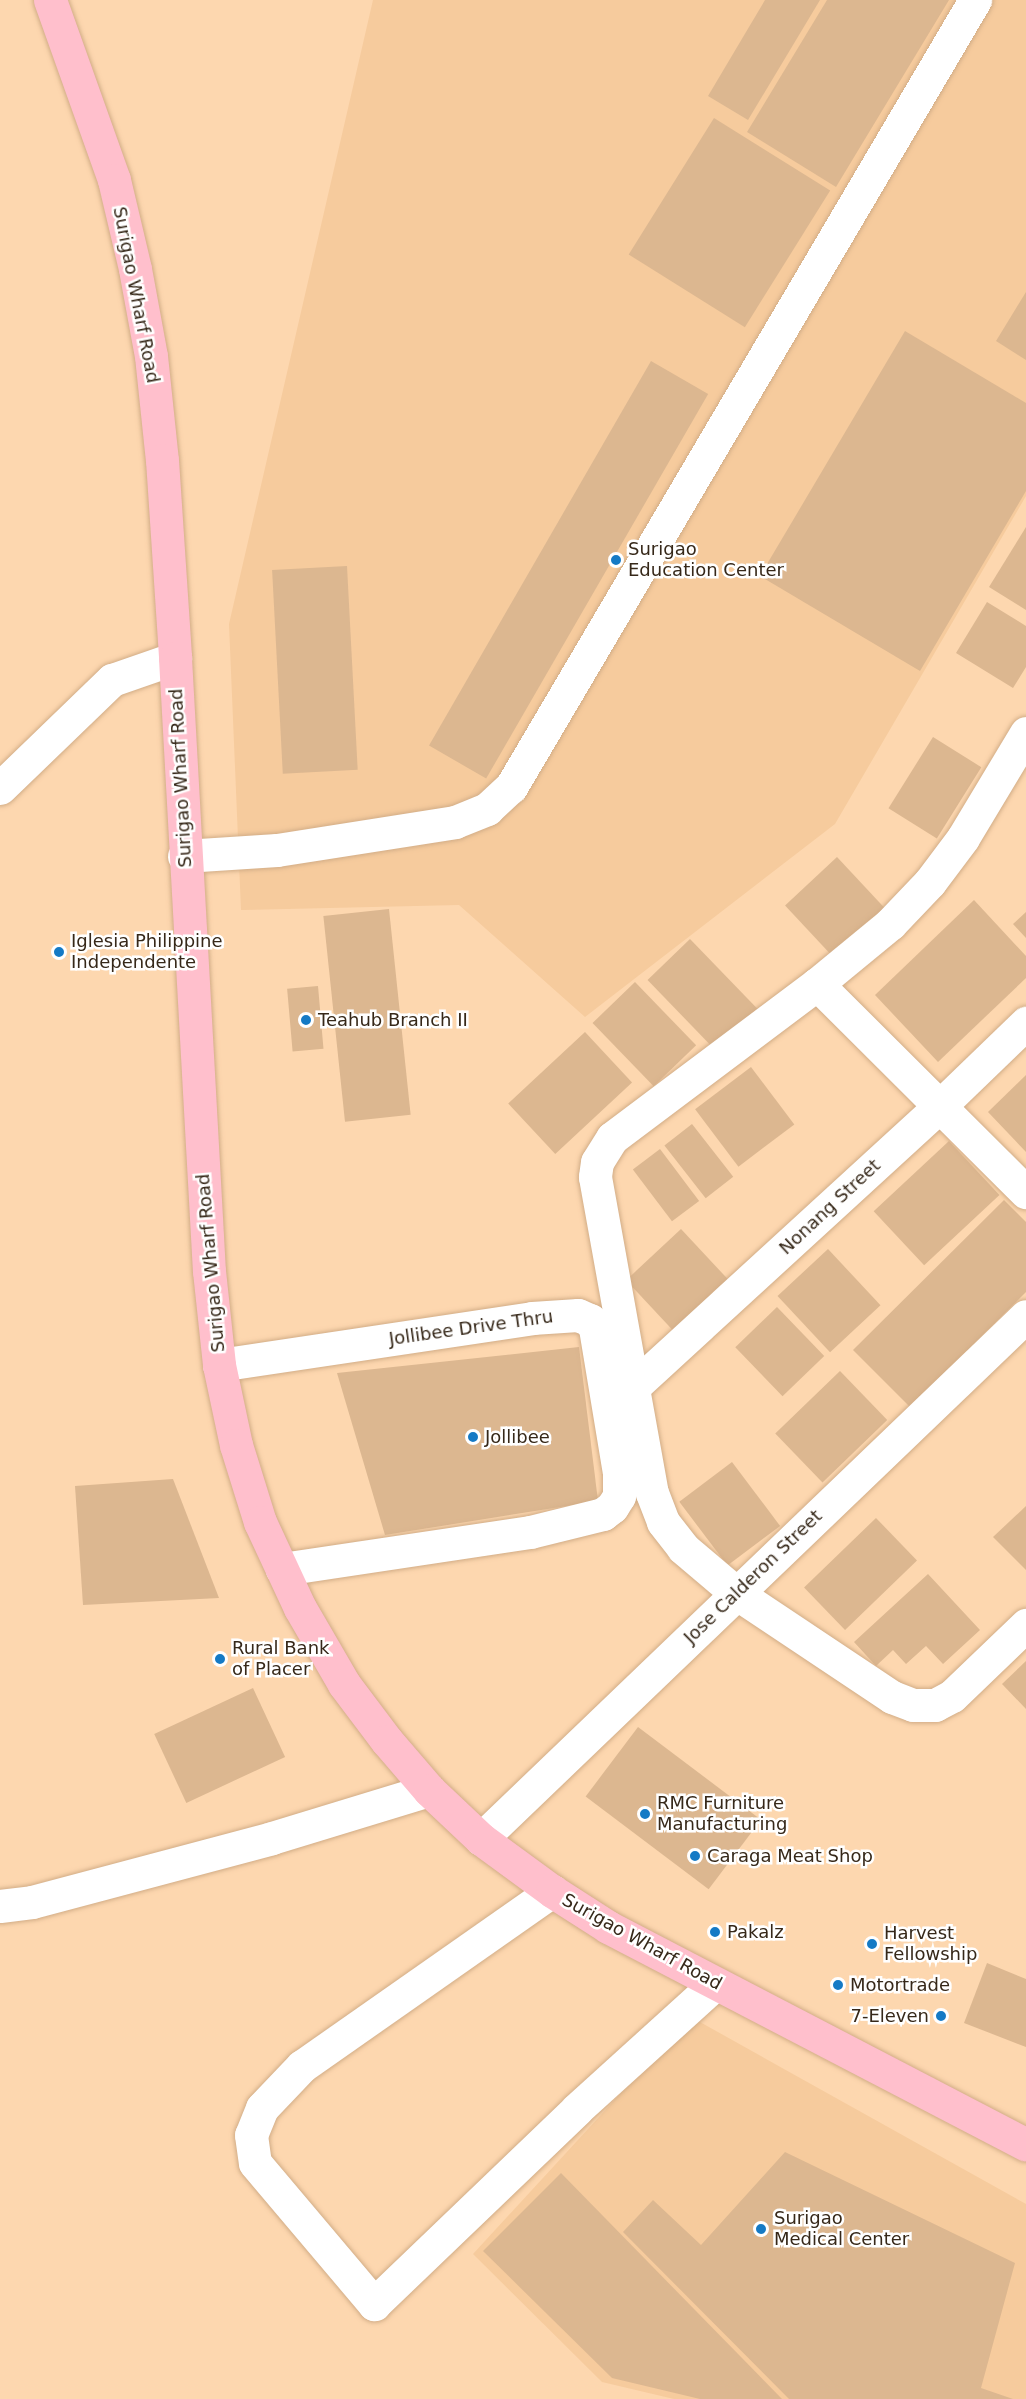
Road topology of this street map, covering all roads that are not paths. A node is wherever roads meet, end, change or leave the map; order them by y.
1 (50, 0) edge
2 (975, 0) edge
3 (175, 658) junction
4 (1026, 733) edge
5 (0, 788) edge
6 (184, 856) junction
7 (817, 984) junction
8 (1026, 1023) edge
9 (940, 1106) junction
10 (1026, 1192) edge
11 (1026, 1316) edge
12 (219, 1365) junction
13 (632, 1389) junction
14 (282, 1569) junction
15 (736, 1593) junction
16 (1026, 1625) edge
17 (429, 1790) junction
18 (481, 1839) junction
19 (552, 1891) junction
20 (0, 1906) edge
21 (716, 1984) junction
22 (1026, 2145) edge

1 - 3 main road, Surigao Wharf Road
2 - 6 street
3 - 5 street
3 - 6 main road, Surigao Wharf Road
4 - 7 street
6 - 12 main road, Surigao Wharf Road
7 - 9 street
7 - 13 street
8 - 9 street, Nonang Street
9 - 10 street
9 - 13 street, Nonang Street
11 - 15 street, Jose Calderon Street
12 - 14 main road, Surigao Wharf Road
12 - 14 street, Jollibee Drive Thru
13 - 15 street
14 - 17 main road, Surigao Wharf Road
15 - 16 street
15 - 18 street, Jose Calderon Street
17 - 18 main road, Surigao Wharf Road
17 - 20 street
18 - 19 main road, Surigao Wharf Road
19 - 21 main road, Surigao Wharf Road
19 - 21 street
21 - 22 main road, Surigao Wharf Road

